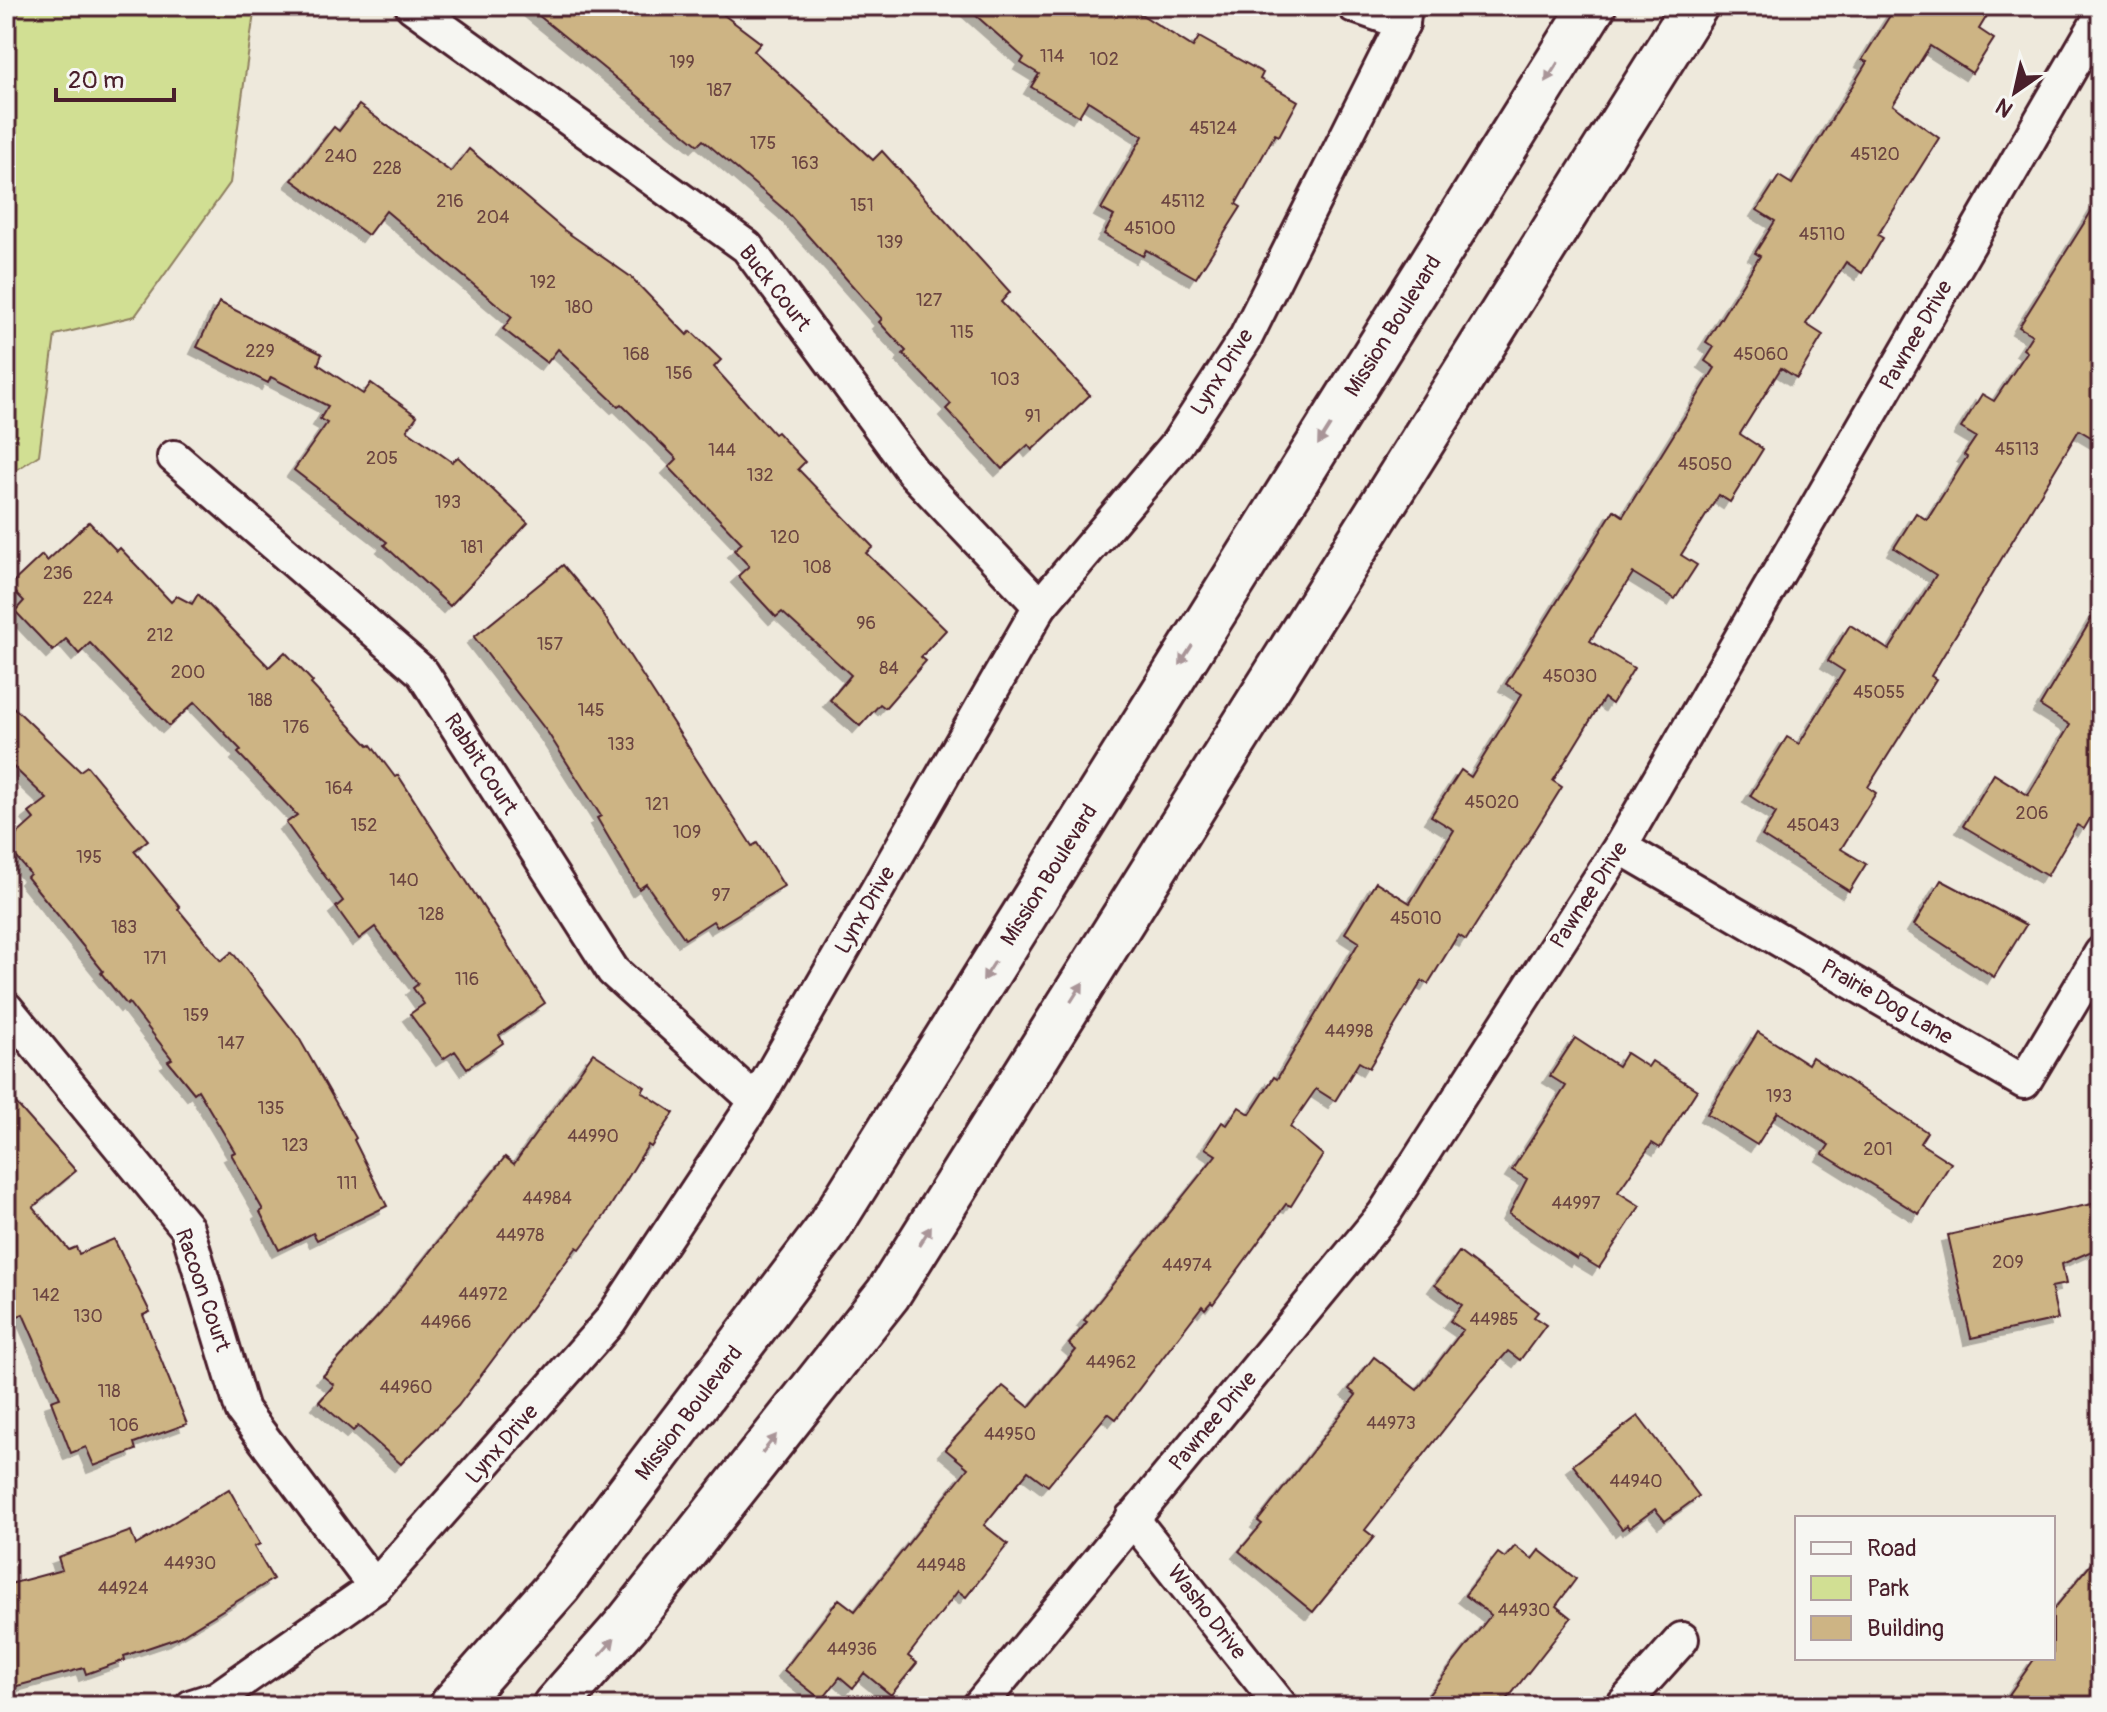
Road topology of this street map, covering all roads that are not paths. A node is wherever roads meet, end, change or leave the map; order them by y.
1 (412, 6) edge
2 (1354, 6) edge
3 (1593, 6) edge
4 (1695, 6) edge
5 (1404, 15) edge
6 (2101, 16) edge
7 (174, 457) dead end
8 (1040, 606) junction
9 (1620, 847) junction
10 (2101, 953) edge
11 (6, 1008) edge
12 (756, 1101) junction
13 (1132, 1518) junction
14 (375, 1587) junction
15 (1682, 1639) dead end
16 (192, 1706) edge
17 (452, 1706) edge
18 (555, 1706) edge
19 (979, 1706) edge
20 (1281, 1706) edge
21 (1622, 1706) edge

1 - 8 street, Buck Court
2 - 5 street
3 -> 17 main road, Mission Boulevard
18 -> 4 main road
5 - 8 street, Lynx Drive
6 - 9 street, Pawnee Drive
7 - 12 street, Rabbit Court
8 - 12 street, Lynx Drive
9 - 10 street, Prairie Dog Lane
9 - 13 street, Pawnee Drive
11 - 14 street, Racoon Court
12 - 14 street, Lynx Drive
13 - 19 street, Pawnee Drive
13 - 20 street, Washo Drive
14 - 16 street, Lynx Drive
15 - 21 street

